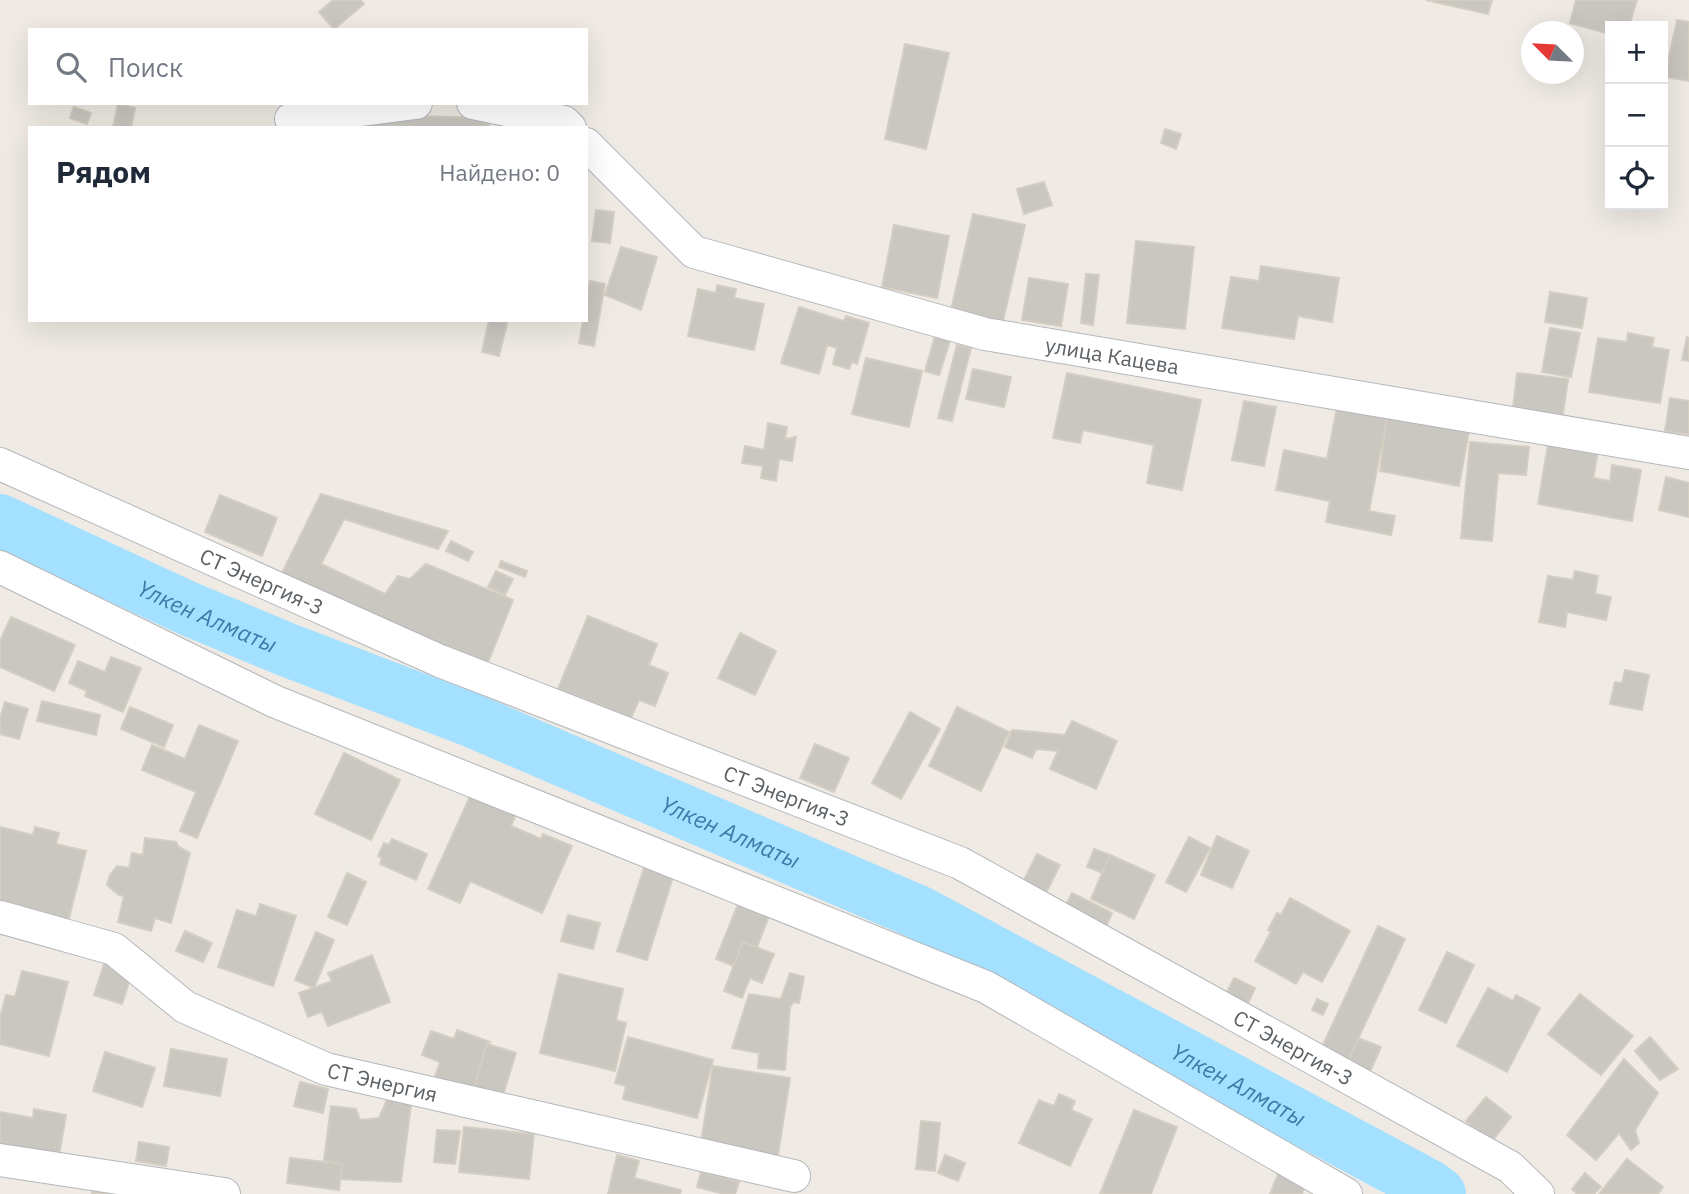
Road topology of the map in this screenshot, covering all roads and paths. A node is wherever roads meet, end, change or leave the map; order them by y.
1 (400, 105) edge
2 (483, 105) edge
3 (291, 119) dead end
4 (567, 126) edge
5 (588, 147) edge
6 (1689, 453) edge
7 (0, 464) edge
8 (0, 567) edge
9 (0, 917) edge
10 (0, 1160) edge
11 (794, 1175) dead end
12 (224, 1194) edge
13 (1346, 1194) edge
14 (1538, 1194) edge

1 - 3 street
2 - 4 street
5 - 6 street, улица Кацева
7 - 14 street, СТ Энергия-3
8 - 13 street
9 - 11 street, СТ Энергия
10 - 12 street

